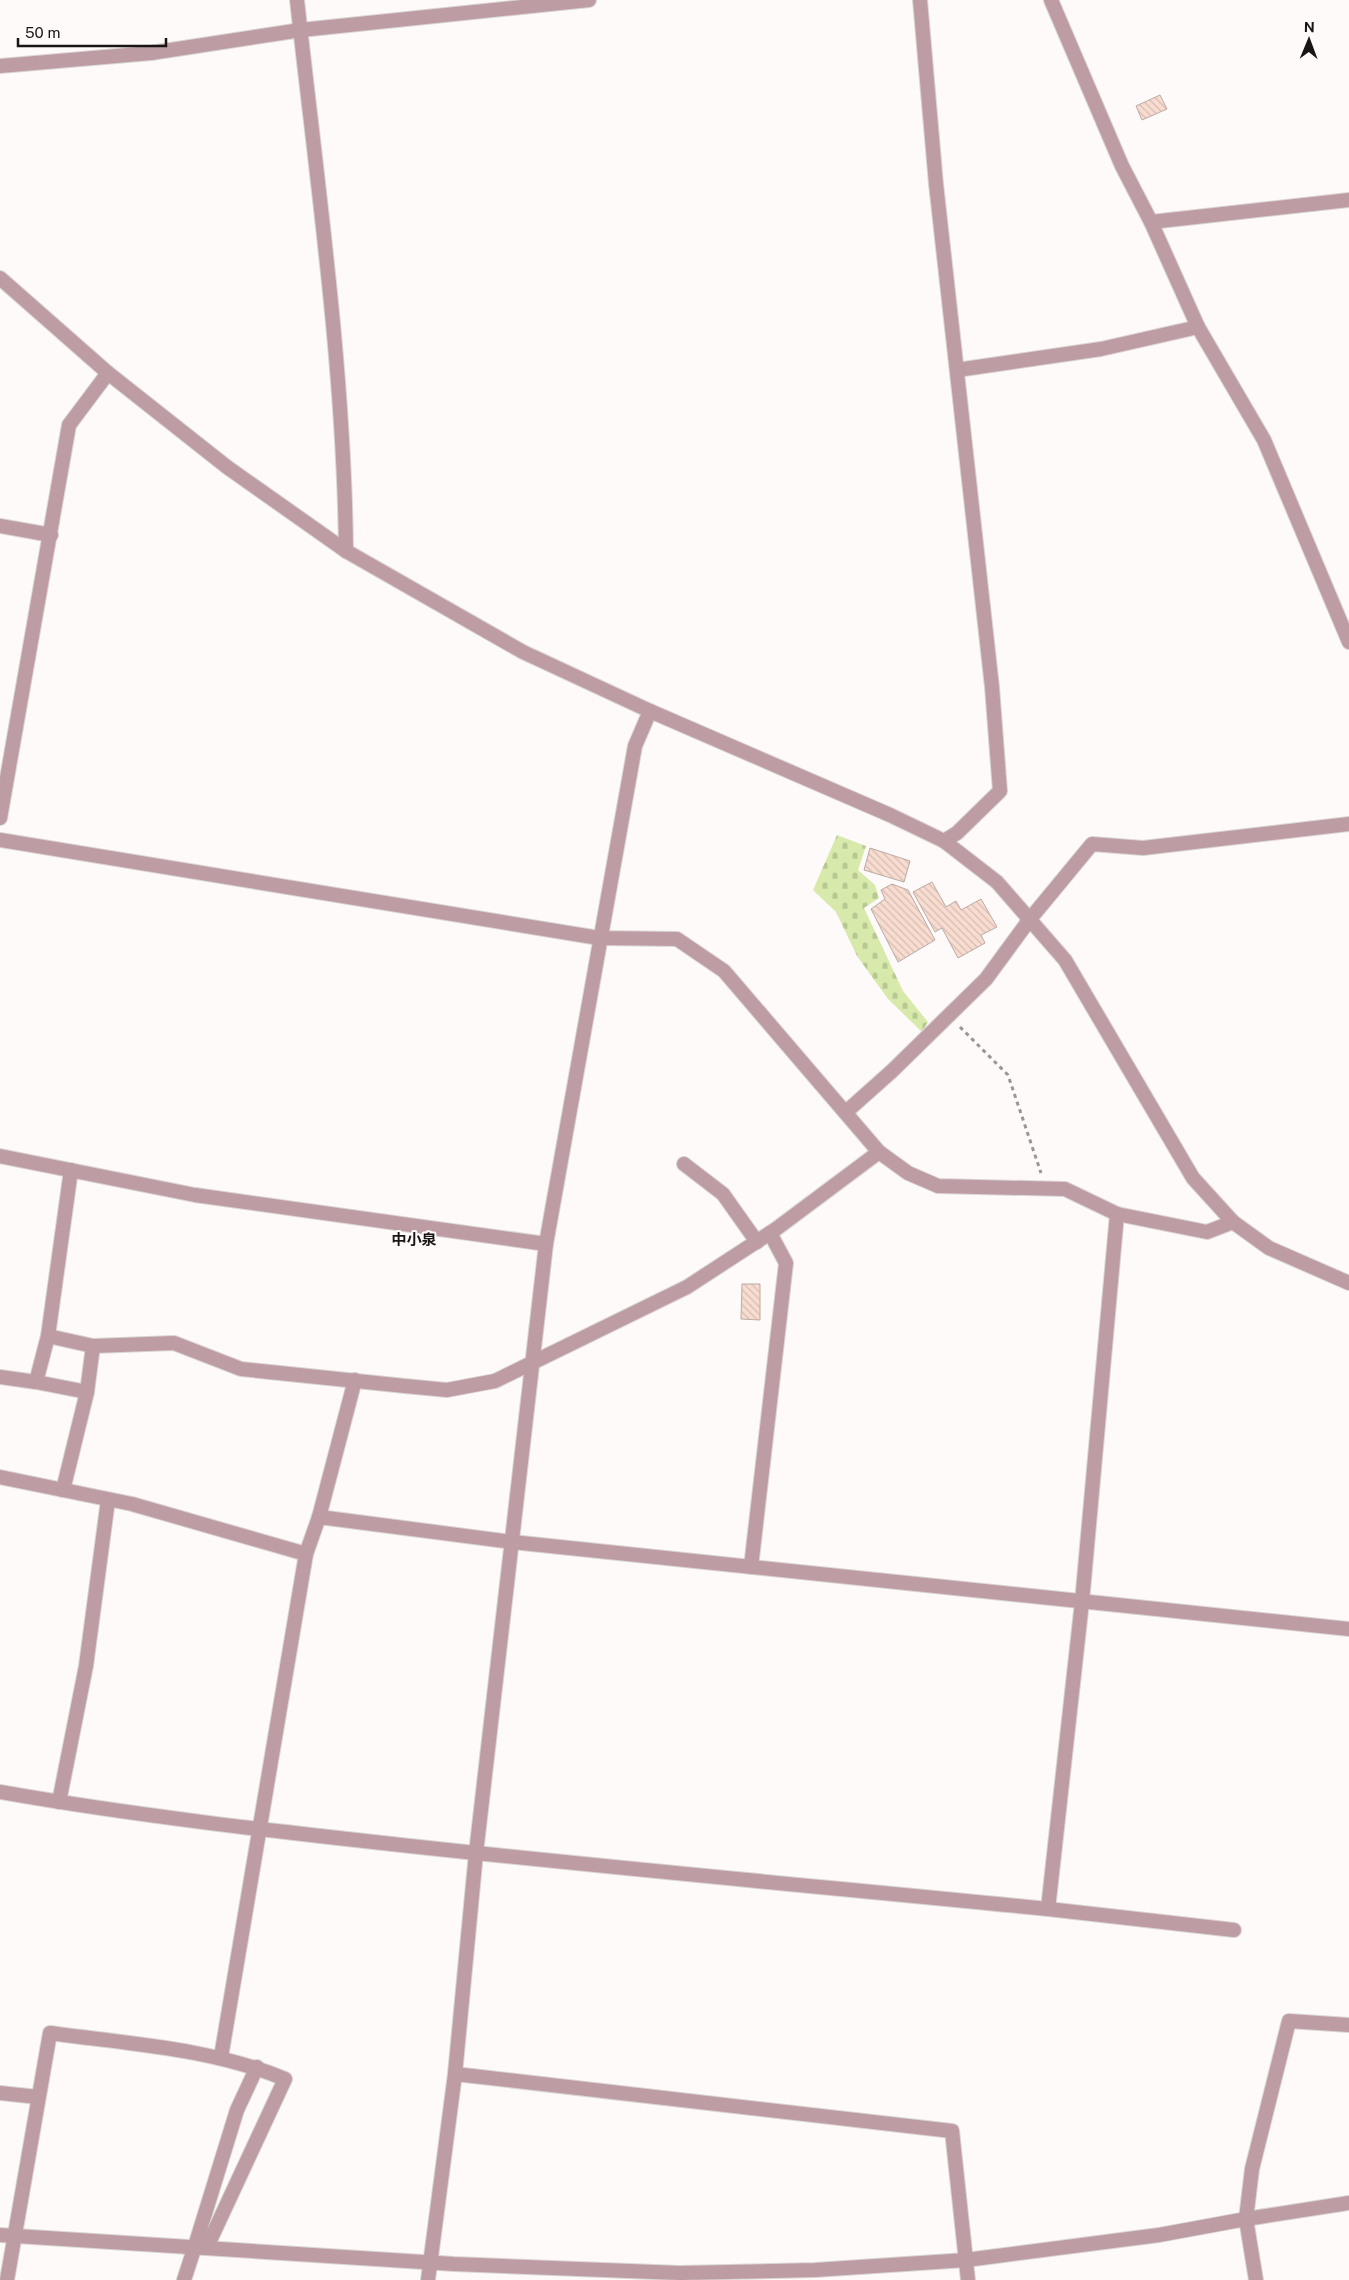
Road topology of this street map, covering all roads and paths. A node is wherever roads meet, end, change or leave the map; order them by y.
1 (298, 0) edge
2 (589, 0) edge
3 (920, 0) edge
4 (1051, 0) edge
5 (301, 30) junction
6 (0, 66) edge
7 (1349, 200) edge
8 (1151, 222) junction
9 (0, 278) edge
10 (1198, 327) junction
11 (957, 370) junction
12 (108, 373) junction
13 (0, 526) edge
14 (51, 534) junction
15 (346, 551) junction
16 (1349, 642) edge
17 (650, 711) junction
18 (0, 818) edge
19 (1349, 824) edge
20 (0, 840) edge
21 (944, 841) junction
22 (1030, 918) junction
23 (600, 938) junction
24 (948, 1016) junction
25 (846, 1112) junction
26 (879, 1152) junction
27 (0, 1156) edge
28 (684, 1164) dead end
29 (71, 1170) junction
30 (1046, 1189) junction
31 (1116, 1214) junction
32 (1233, 1222) junction
33 (770, 1233) junction
34 (757, 1242) junction
35 (546, 1244) junction
36 (1349, 1283) edge
37 (48, 1336) junction
38 (93, 1346) junction
39 (533, 1363) junction
40 (0, 1377) edge
41 (355, 1380) junction
42 (36, 1382) junction
43 (87, 1392) junction
44 (0, 1477) edge
45 (63, 1490) junction
46 (108, 1500) junction
47 (319, 1517) junction
48 (512, 1542) junction
49 (306, 1554) junction
50 (751, 1567) junction
51 (1082, 1602) junction
52 (1349, 1629) edge
53 (0, 1792) edge
54 (59, 1802) junction
55 (260, 1830) junction
56 (476, 1853) junction
57 (1048, 1909) junction
58 (1234, 1930) dead end
59 (1349, 2025) edge
60 (221, 2057) junction
61 (257, 2067) junction
62 (455, 2074) junction
63 (0, 2093) edge
64 (38, 2097) junction
65 (1349, 2203) edge
66 (1246, 2219) junction
67 (7, 2235) edge
68 (201, 2247) junction
69 (966, 2260) junction
70 (430, 2261) junction
71 (680, 2276) edge
72 (7, 2280) edge
73 (184, 2280) edge
74 (428, 2280) edge
75 (968, 2280) edge
76 (1256, 2280) edge

1 - 5 street
2 - 5 street
3 - 11 street
4 - 8 street
5 - 6 street
5 - 15 street
7 - 8 street
8 - 10 street
9 - 12 street
10 - 11 street
10 - 16 street
11 - 21 street
12 - 14 street
12 - 15 street
13 - 14 street
14 - 18 street
15 - 17 street
17 - 21 street
17 - 23 street
19 - 22 street
20 - 23 street
21 - 22 street
22 - 24 street
22 - 32 street
23 - 25 street
23 - 35 street
24 - 25 street
24 - 30 path
25 - 26 street
26 - 30 street
26 - 33 street
27 - 29 street
28 - 34 street
29 - 35 street
29 - 37 street
30 - 31 street
31 - 32 street
31 - 51 street
32 - 36 street
33 - 34 street
33 - 50 street
34 - 39 street
35 - 39 street
37 - 38 street
37 - 42 street
38 - 41 street
38 - 43 street
39 - 41 street
39 - 48 street
40 - 42 street
41 - 47 street
42 - 43 street
43 - 45 street
44 - 45 street
45 - 46 street
46 - 49 street
46 - 54 street
47 - 48 street
47 - 49 street
48 - 50 street
48 - 56 street
49 - 55 street
50 - 51 street
51 - 52 street
51 - 57 street
53 - 54 street
54 - 55 street
55 - 56 street
55 - 60 street
56 - 57 street
56 - 62 street
57 - 58 street
59 - 66 street
60 - 61 street
60 - 64 street
61 - 68 street
61 - 68 street
62 - 69 street
62 - 70 street
63 - 64 street
64 - 67 street
65 - 66 street
66 - 69 street
66 - 76 street
67 - 68 street
67 - 72 street
68 - 70 street
68 - 73 street
69 - 71 street
69 - 75 street
70 - 71 street
70 - 74 street

